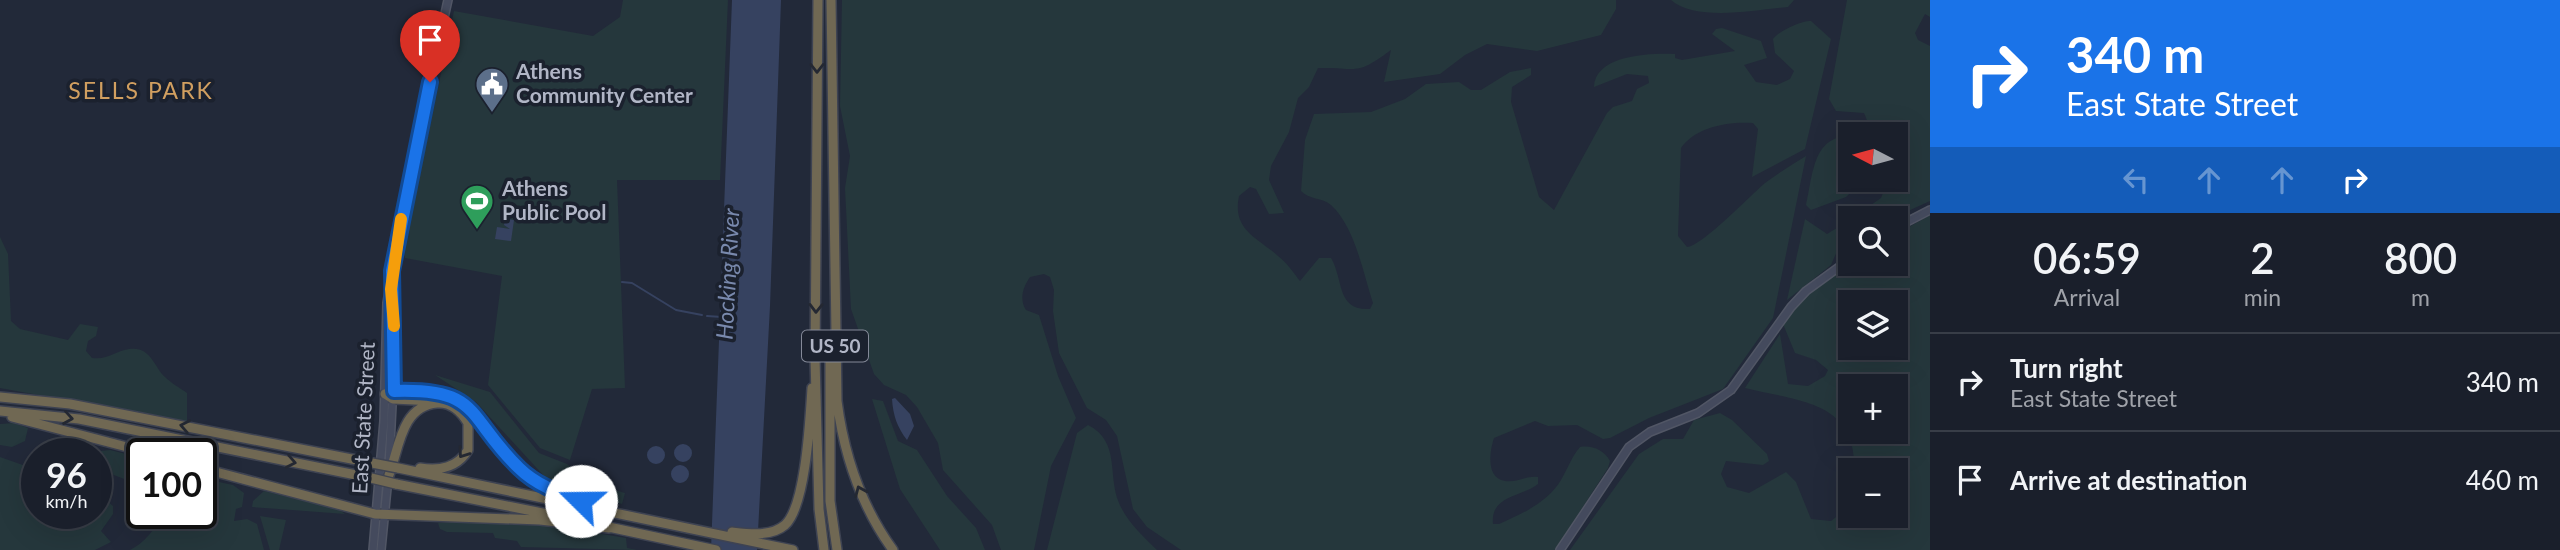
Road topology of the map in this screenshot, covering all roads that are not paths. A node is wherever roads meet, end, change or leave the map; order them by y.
1 (448, 0) edge
2 (818, 0) edge
3 (831, 0) edge
4 (831, 129) junction
5 (1930, 210) edge
6 (1908, 221) edge
7 (1838, 268) edge
8 (815, 358) junction
9 (391, 395) junction
10 (0, 397) edge
11 (444, 403) junction
12 (0, 413) edge
13 (126, 447) edge
14 (397, 468) junction
15 (217, 472) edge
16 (388, 475) junction
17 (608, 511) junction
18 (380, 515) junction
19 (609, 528) junction
20 (689, 528) junction
21 (373, 550) edge
22 (381, 550) edge
23 (713, 550) edge
24 (793, 550) edge
25 (824, 550) edge
26 (837, 550) edge
27 (893, 550) edge
28 (1560, 550) edge

1 - 9 main road, East State Street
2 -> 8 highway, US 50
3 - 4 highway, US 50
4 - 26 highway
27 -> 4 highway, US 50
5 - 6 main road
7 - 28 main road
8 - 20 highway
8 - 25 highway, US 50
9 - 11 highway
9 - 16 main road, East State Street
9 - 17 highway
9 - 18 main road, East State Street
14 -> 10 highway, bridge
11 -> 14 highway
11 - 16 highway
12 - 13 highway
12 -> 19 highway, bridge
14 - 17 highway
15 - 18 highway
16 - 18 main road, East State Street
17 - 20 highway
18 - 19 highway
18 - 21 main road, East State Street
18 - 22 main road, East State Street
19 - 23 highway
20 - 24 highway

